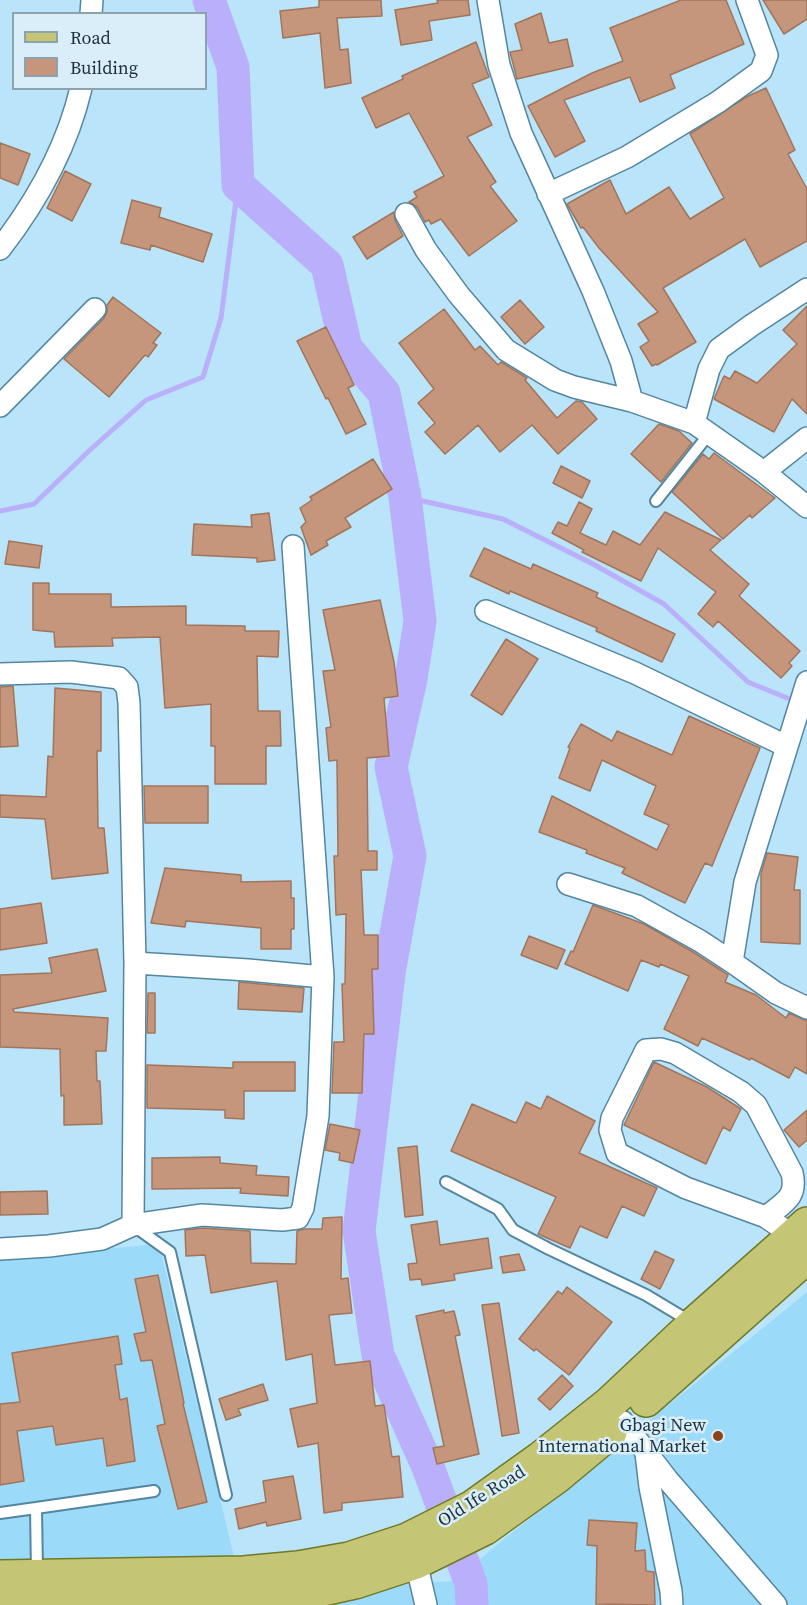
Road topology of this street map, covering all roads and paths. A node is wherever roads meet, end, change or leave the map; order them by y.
1 (488, 0) edge
2 (747, 0) edge
3 (80, 90) edge
4 (548, 194) junction
5 (406, 214) dead end
6 (0, 249) edge
7 (807, 289) edge
8 (95, 309) dead end
9 (632, 401) junction
10 (0, 406) edge
11 (702, 428) junction
12 (807, 438) edge
13 (765, 472) junction
14 (656, 501) dead end
15 (807, 507) edge
16 (293, 546) dead end
17 (486, 611) dead end
18 (0, 674) edge
19 (807, 682) edge
20 (786, 746) junction
21 (568, 884) dead end
22 (732, 962) junction
23 (135, 963) junction
24 (323, 977) junction
25 (807, 1008) edge
26 (446, 1182) dead end
27 (133, 1225) junction
28 (793, 1233) edge
29 (0, 1249) edge
30 (694, 1324) junction
31 (622, 1422) junction
32 (646, 1453) junction
33 (154, 1491) dead end
34 (226, 1495) dead end
35 (36, 1508) junction
36 (0, 1514) edge
37 (459, 1528) junction
38 (416, 1562) junction
39 (0, 1577) edge
40 (37, 1577) junction
41 (299, 1581) junction
42 (0, 1601) edge
43 (85, 1602) edge
44 (426, 1605) edge
45 (672, 1605) edge
46 (776, 1605) edge

1 - 4 street
2 - 4 street
3 - 6 street
4 - 9 street
5 - 9 street
7 - 11 street
8 - 10 street
9 - 11 street
11 - 13 street
11 - 14 lane
12 - 13 street
13 - 15 street
16 - 24 street
17 - 20 street
18 - 23 street
19 - 20 street
20 - 22 street
21 - 22 street
22 - 25 street
23 - 24 street
23 - 27 street
24 - 27 street
26 - 30 lane
27 - 29 street
27 - 34 lane
28 - 28 street
28 - 30 main road, Old Ife Road
28 - 31 main road, Old Ife Road
30 - 37 main road, Old Ife Road
31 - 32 street
31 - 37 main road, Old Ife Road
32 - 45 street
32 - 46 street
33 - 35 lane
35 - 36 lane
35 - 40 lane
37 - 38 main road, Old Ife Road
37 - 41 main road, Old Ife Road
38 - 41 main road, Old Ife Road
38 - 44 street
39 - 40 main road, Old Ife Road
40 - 41 main road, Old Ife Road
41 - 43 main road, Old Ife Road
42 - 43 main road, Old Ife Road

